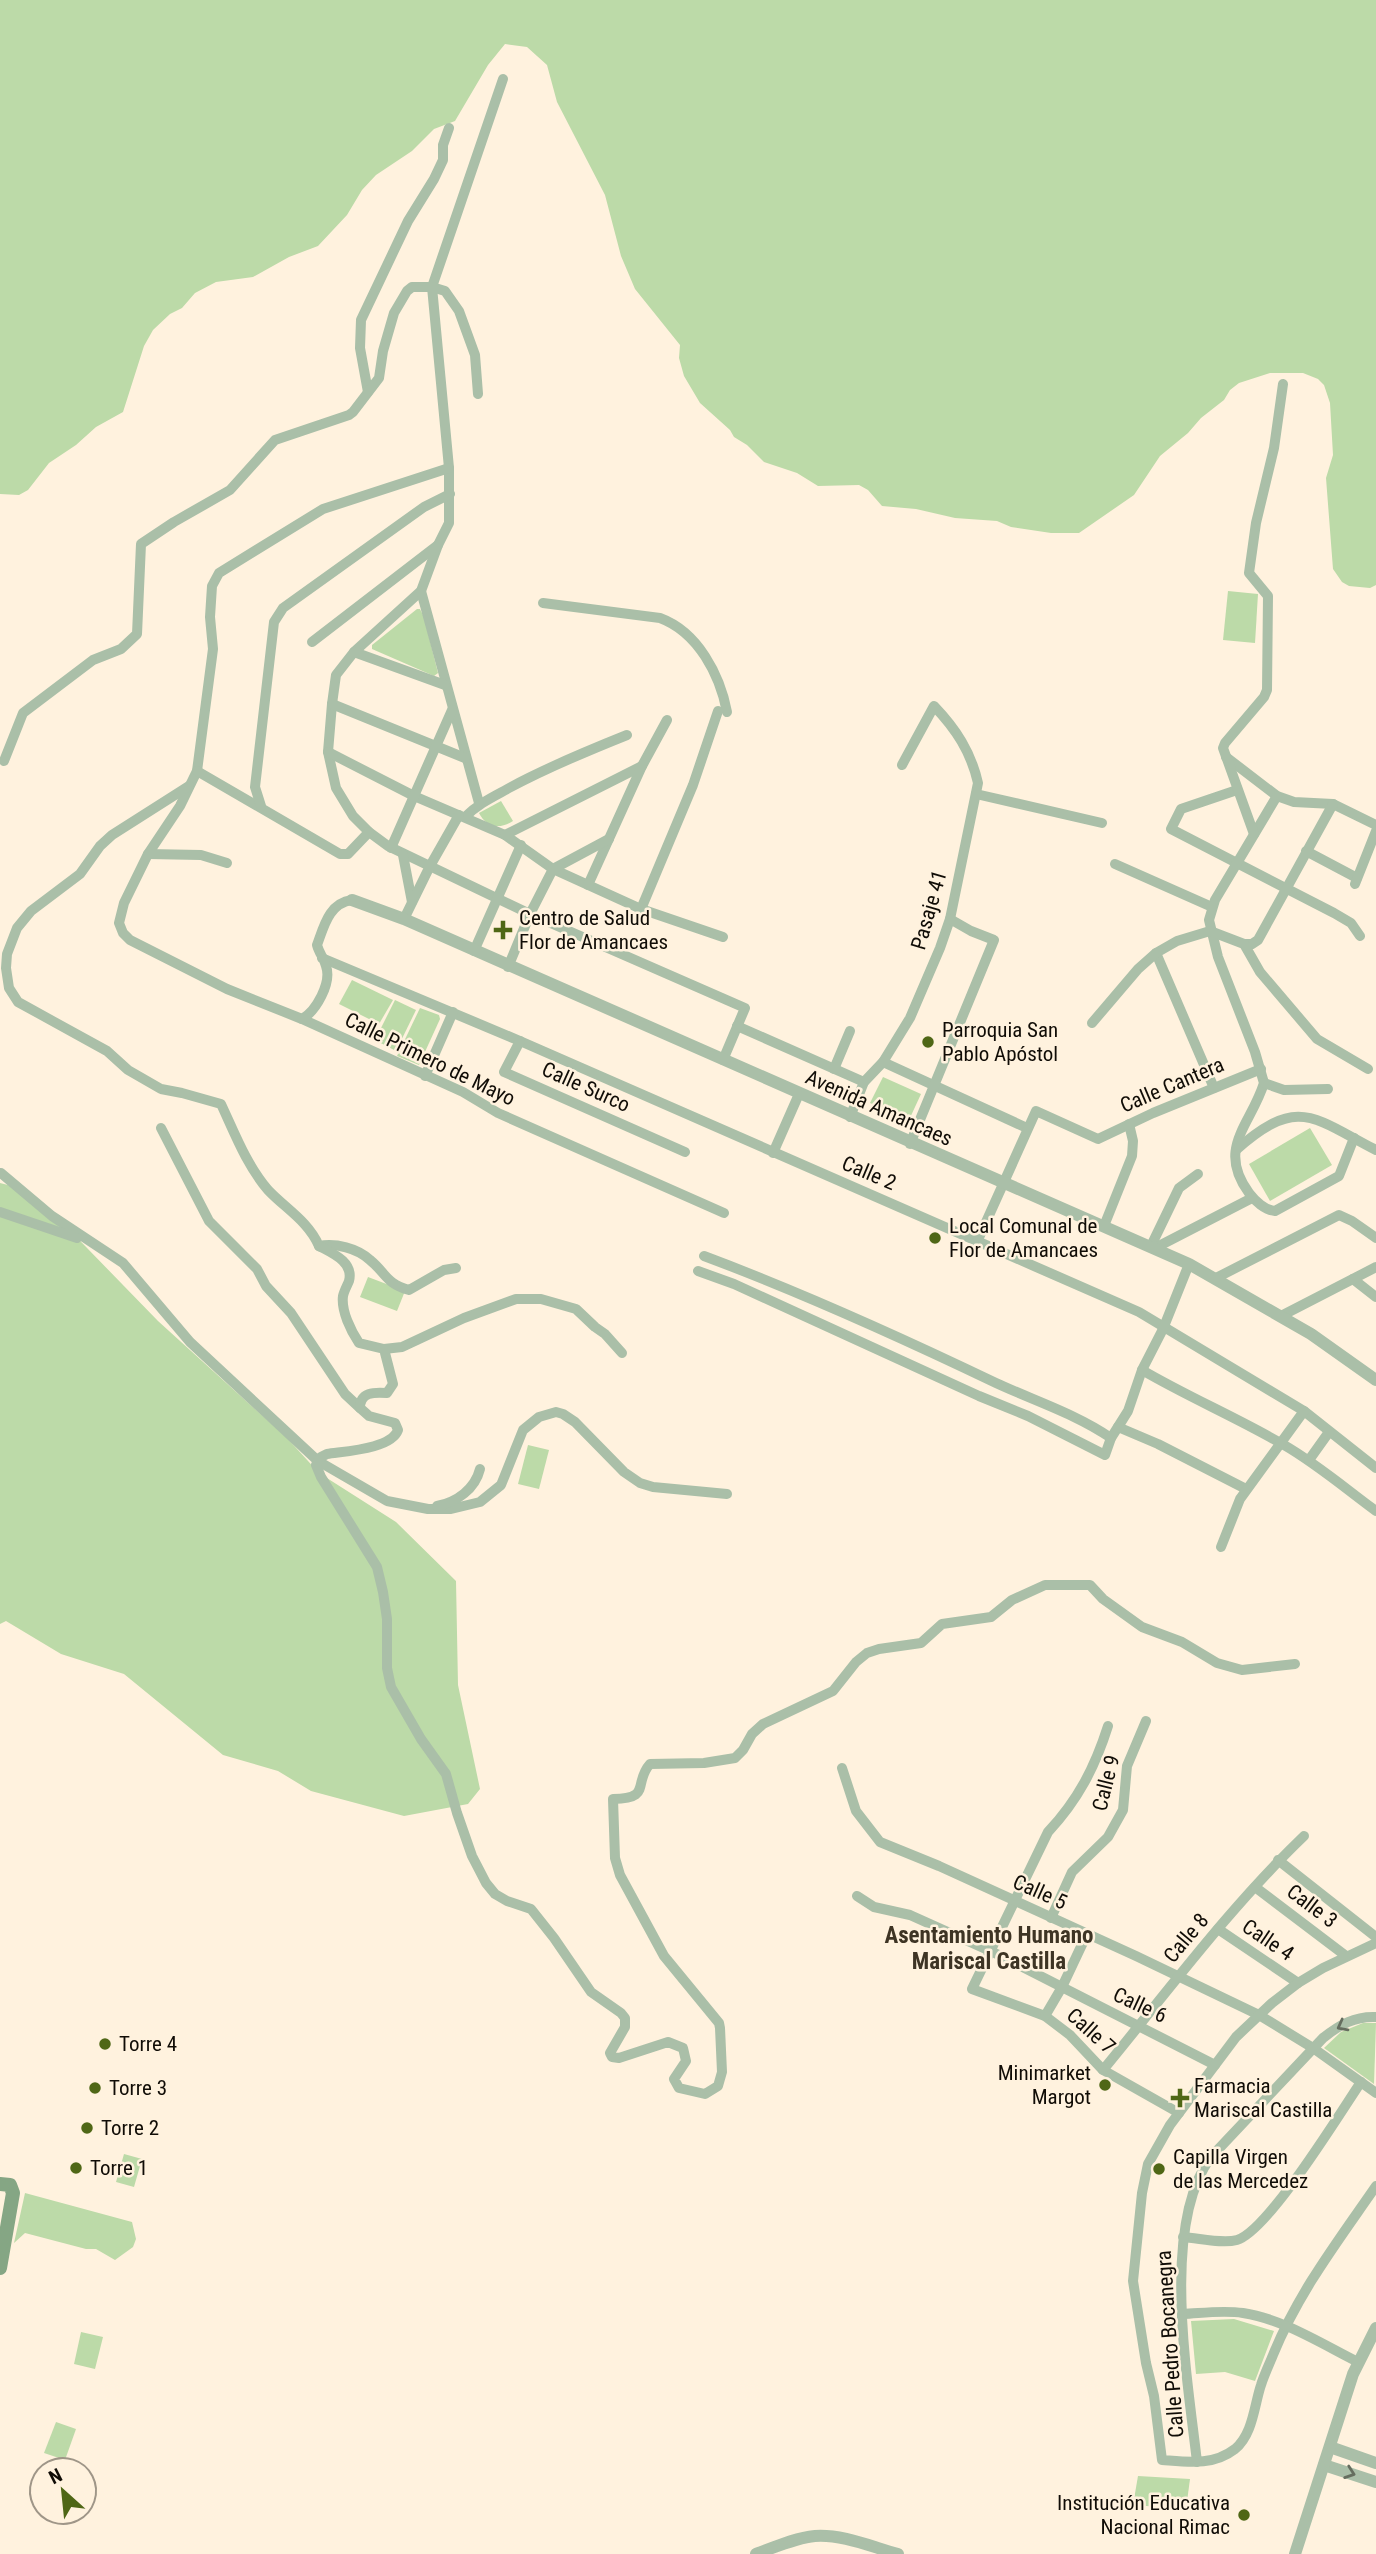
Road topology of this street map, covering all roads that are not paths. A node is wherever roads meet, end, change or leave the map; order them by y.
1 (503, 79) dead end
2 (449, 128) dead end
3 (432, 287) junction
4 (1283, 384) dead end
5 (368, 392) junction
6 (478, 394) dead end
7 (449, 468) junction
8 (450, 494) junction
9 (438, 545) junction
10 (421, 591) junction
11 (543, 603) dead end
12 (312, 642) dead end
13 (354, 652) junction
14 (445, 685) junction
15 (332, 704) junction
16 (452, 710) junction
17 (667, 720) dead end
18 (627, 735) dead end
19 (436, 746) junction
20 (328, 752) junction
21 (1224, 755) junction
22 (465, 758) junction
23 (4, 761) dead end
24 (902, 765) dead end
25 (642, 766) junction
26 (197, 771) junction
27 (191, 785) junction
28 (1237, 790) junction
29 (976, 794) junction
30 (414, 796) junction
31 (1277, 796) junction
32 (479, 803) junction
33 (1333, 804) junction
34 (261, 806) junction
35 (462, 816) junction
36 (1102, 823) dead end
37 (1376, 825) edge
38 (1376, 831) edge
39 (369, 832) junction
40 (1254, 834) junction
41 (505, 835) junction
42 (609, 839) junction
43 (522, 845) junction
44 (391, 848) junction
45 (1306, 851) junction
46 (148, 854) junction
47 (403, 855) junction
48 (227, 863) dead end
49 (1115, 864) dead end
50 (1237, 864) junction
51 (429, 866) junction
52 (553, 869) junction
53 (588, 885) junction
54 (1286, 890) junction
55 (498, 898) junction
56 (352, 900) joint
57 (412, 901) junction
58 (1212, 907) junction
59 (641, 908) junction
60 (530, 914) junction
61 (404, 919) junction
62 (950, 919) junction
63 (1210, 931) junction
64 (1360, 936) dead end
65 (723, 937) dead end
66 (1244, 944) junction
67 (474, 951) junction
68 (1156, 953) junction
69 (322, 958) junction
70 (508, 967) junction
71 (453, 1012) junction
72 (302, 1019) junction
73 (1092, 1023) dead end
74 (737, 1026) junction
75 (850, 1031) dead end
76 (520, 1041) junction
77 (723, 1060) junction
78 (883, 1062) junction
79 (834, 1069) junction
80 (1261, 1069) junction
81 (1368, 1069) dead end
82 (425, 1076) junction
83 (864, 1082) junction
84 (1264, 1083) junction
85 (934, 1085) junction
86 (1214, 1088) junction
87 (1328, 1089) dead end
88 (799, 1094) junction
89 (850, 1116) junction
90 (1129, 1124) junction
91 (161, 1128) dead end
92 (1027, 1128) junction
93 (1354, 1138) junction
94 (910, 1144) junction
95 (1235, 1150) junction
96 (1376, 1150) edge
97 (685, 1152) dead end
98 (773, 1153) junction
99 (1, 1173) edge
100 (1198, 1174) dead end
101 (1003, 1183) junction
102 (1252, 1198) junction
103 (0, 1212) edge
104 (724, 1213) dead end
105 (1104, 1226) junction
106 (1376, 1238) edge
107 (977, 1242) junction
108 (96, 1245) junction
109 (319, 1246) junction
110 (1153, 1247) junction
111 (704, 1256) dead end
112 (1189, 1264) junction
113 (1376, 1267) edge
114 (456, 1268) dead end
115 (698, 1271) dead end
116 (1216, 1278) junction
117 (1353, 1279) junction
118 (1376, 1297) edge
119 (1281, 1316) junction
120 (1163, 1329) junction
121 (384, 1349) junction
122 (622, 1353) dead end
123 (1142, 1370) junction
124 (1376, 1380) edge
125 (360, 1408) junction
126 (1304, 1411) junction
127 (1118, 1427) junction
128 (1329, 1432) junction
129 (1111, 1438) junction
130 (1282, 1444) junction
131 (1309, 1460) junction
132 (318, 1461) junction
133 (1376, 1468) edge
134 (480, 1469) dead end
135 (1246, 1489) junction
136 (727, 1494) dead end
137 (428, 1509) junction
138 (1376, 1511) edge
139 (1221, 1547) dead end
140 (1295, 1664) dead end
141 (1146, 1721) dead end
142 (1108, 1726) dead end
143 (842, 1768) dead end
144 (1304, 1836) dead end
145 (1278, 1860) junction
146 (1255, 1887) junction
147 (857, 1896) dead end
148 (1013, 1902) junction
149 (1051, 1918) junction
150 (1217, 1929) junction
151 (1087, 1934) junction
152 (1376, 1937) edge
153 (1376, 1943) edge
154 (989, 1952) junction
155 (1346, 1956) junction
156 (1178, 1976) junction
157 (1298, 1983) junction
158 (1062, 1986) junction
159 (1259, 2015) junction
160 (1045, 2016) junction
161 (1376, 2017) edge
162 (1139, 2026) junction
163 (1313, 2048) junction
164 (1215, 2064) junction
165 (1103, 2070) junction
166 (1361, 2082) junction
167 (1376, 2093) edge
168 (1179, 2113) junction
169 (0, 2184) edge
170 (1376, 2186) edge
171 (3, 2225) edge
172 (1183, 2237) junction
173 (0, 2268) edge
174 (1183, 2314) junction
175 (1285, 2326) junction
176 (1376, 2328) edge
177 (1358, 2362) junction
178 (1331, 2446) junction
179 (1197, 2462) junction
180 (1376, 2463) edge
181 (1325, 2465) junction
182 (1376, 2482) edge
183 (757, 2554) edge
184 (898, 2554) edge
185 (1294, 2554) edge

1 - 3 street
2 - 5 street
3 - 5 street
3 - 6 street
3 - 7 street
4 - 21 street
5 - 23 street
7 - 8 street
7 - 26 street
8 - 9 street
8 - 34 street
9 - 10 street
9 - 12 street
10 - 13 street
10 - 14 street
11 - 59 street
13 - 14 street
13 - 15 street
14 - 16 street
15 - 19 street
15 - 20 street
16 - 19 street
16 - 22 street
17 - 25 street
18 - 32 street
19 - 22 street
19 - 30 street
20 - 30 street
20 - 39 street
21 - 28 street
21 - 31 street
22 - 32 street
24 - 29 street, Pasaje 41
25 - 41 street
25 - 42 street
26 - 27 street
26 - 34 street
27 - 46 street
27 - 109 street
28 - 40 street
28 - 50 street
29 - 36 street
29 - 62 street, Pasaje 41
30 - 35 street
30 - 44 street
31 - 33 street
31 - 40 street
32 - 35 street
33 - 37 street
33 - 45 street
34 - 39 street
35 - 41 street
35 - 51 street
38 - 45 street
39 - 44 street
40 - 50 street
41 - 43 street
42 - 52 street
42 - 53 street
43 - 52 street
43 - 55 street
44 - 47 street
45 - 54 street
46 - 48 street
46 - 72 street, Calle Primero de Mayo
47 - 51 street
47 - 57 street
49 - 58 street
50 - 54 street
50 - 58 street
51 - 55 street
51 - 57 street
52 - 53 street
52 - 60 street
53 - 59 street
54 - 64 street
54 - 66 street
55 - 60 street
55 - 67 street
56 - 61 street, Avenida Amancaes
56 - 69 street
57 - 61 street
58 - 63 street
59 - 65 street
60 - 70 street
60 - 74 street
61 - 67 street, Avenida Amancaes
62 - 78 street, Pasaje 41
62 - 85 street
63 - 66 street
63 - 68 street
63 - 80 street
66 - 81 street
67 - 70 street, Avenida Amancaes
68 - 73 street
68 - 86 street
69 - 71 street, Calle 2
69 - 72 street
70 - 77 street, Avenida Amancaes
71 - 76 street, Calle 2
71 - 82 street
72 - 82 street, Calle Primero de Mayo
74 - 77 street
74 - 79 street
75 - 79 street
76 - 97 street, Calle Surco
76 - 98 street, Calle 2
77 - 88 street, Avenida Amancaes
78 - 83 street, Pasaje 41
78 - 85 street
79 - 83 street
80 - 84 street
80 - 86 street, Calle Cantera
82 - 104 street, Calle Primero de Mayo
83 - 89 street, Pasaje 41
84 - 87 street
84 - 95 street
85 - 92 street
85 - 94 street
86 - 90 street, Calle Cantera
88 - 89 street, Avenida Amancaes
88 - 98 street
89 - 94 street, Avenida Amancaes
90 - 92 street, Calle Cantera
90 - 105 street
91 - 125 street
92 - 101 street
93 - 95 street
93 - 96 street
93 - 102 street
94 - 101 street, Avenida Amancaes
95 - 102 street
98 - 107 street, Calle 2
99 - 108 street
100 - 110 street
101 - 105 street, Avenida Amancaes
101 - 107 street
102 - 110 street
103 - 108 street
105 - 110 street, Avenida Amancaes
106 - 116 street
107 - 120 street, Calle 2
108 - 132 street
109 - 114 street
109 - 121 street
110 - 112 street, Avenida Amancaes
111 - 129 street
112 - 116 street, Avenida Amancaes
112 - 120 street
113 - 117 street
115 - 129 street
116 - 119 street, Avenida Amancaes
117 - 118 street
117 - 119 street
119 - 124 street, Avenida Amancaes
120 - 123 street
120 - 126 street, Calle 2
121 - 122 street
121 - 125 street
123 - 127 street
123 - 130 street
125 - 132 street
126 - 128 street, Calle 2
126 - 130 street
127 - 129 street
127 - 135 street
128 - 131 street
128 - 133 street, Calle 2
130 - 131 street
130 - 135 street
131 - 138 street
132 - 137 street
132 - 140 street
134 - 137 street
135 - 139 street
136 - 137 street
141 - 149 street, Calle 9
142 - 148 street
143 - 148 street, Calle 5
144 - 145 street, Calle 8
145 - 146 street, Calle 8
145 - 152 street
146 - 150 street, Calle 8
146 - 155 street, Calle 3
147 - 154 street, Calle 6
148 - 149 street, Calle 5
148 - 154 street
149 - 151 street, Calle 5
150 - 156 street, Calle 8
150 - 157 street, Calle 4
151 - 156 street, Calle 5
151 - 158 street
153 - 155 street
154 - 158 street, Calle 6
154 - 160 street, Calle 7
155 - 157 street
156 - 159 street, Calle 5
156 - 162 street, Calle 8
157 - 159 street
158 - 160 street
158 - 162 street, Calle 6
159 - 163 street, Calle 5
159 - 164 street
160 - 165 street, Calle 7
161 -> 163 street, Calle Pedro Bocanegra
162 - 164 street, Calle 6
162 - 165 street, Calle 8
163 - 166 street, Calle 5
163 - 172 street, Calle Pedro Bocanegra
164 - 168 street
165 - 168 street, Calle 7
166 - 167 street, Calle 5
166 - 172 street
168 - 179 street
169 - 171 main road
170 - 175 street
171 - 173 main road
172 - 174 street, Calle Pedro Bocanegra
174 - 175 street
174 - 179 street, Calle Pedro Bocanegra
175 - 177 street
175 - 179 street
176 - 177 street
177 - 178 street
178 - 180 street
178 - 181 street
181 -> 182 street
181 - 185 street
183 - 184 street

